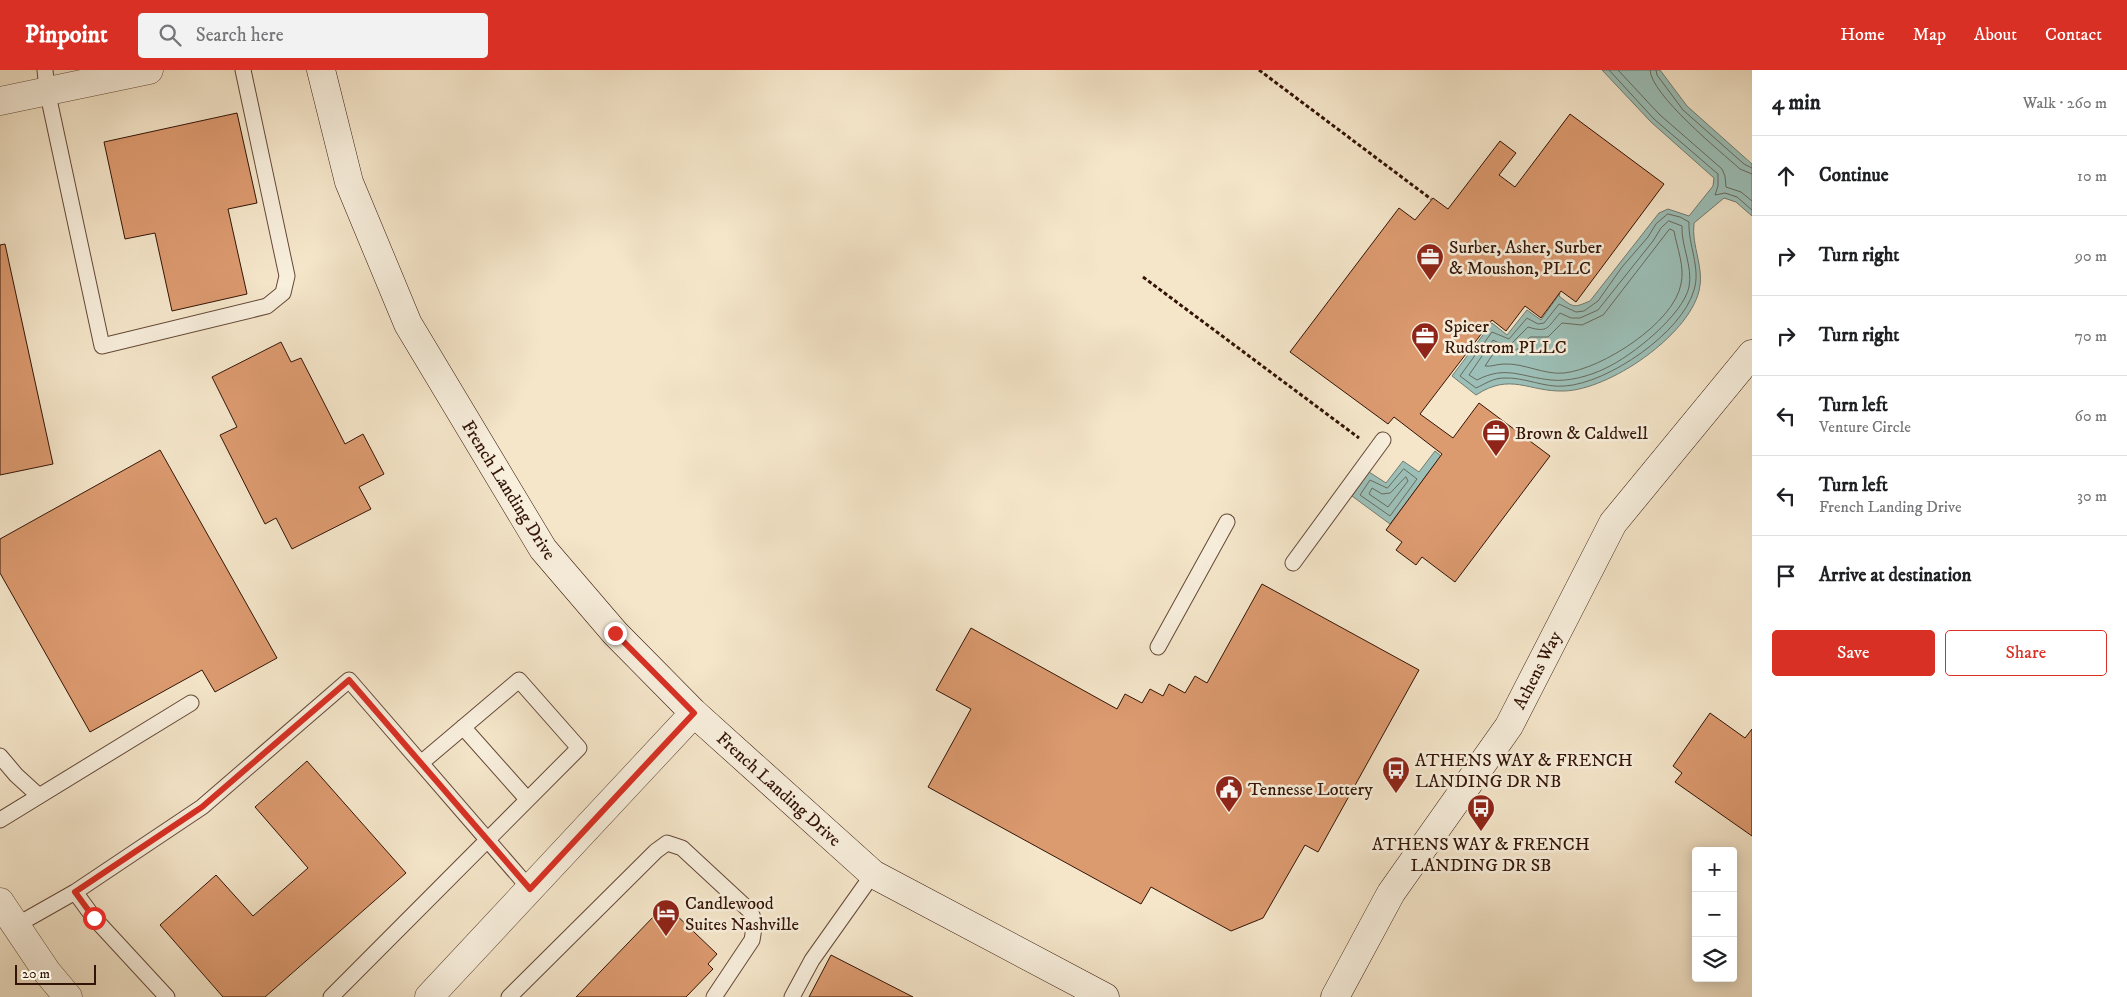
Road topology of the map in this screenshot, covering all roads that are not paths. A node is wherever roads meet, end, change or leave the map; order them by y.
1 (149, 70) edge
2 (243, 70) edge
3 (321, 70) edge
4 (46, 80) edge
5 (0, 101) edge
6 (1752, 354) edge
7 (1379, 445) road end
8 (1227, 522) dead end
9 (1293, 563) dead end
10 (1158, 647) dead end
11 (191, 703) dead end
12 (694, 713) junction
13 (463, 727) junction
14 (0, 756) edge
15 (421, 763) junction
16 (39, 796) junction
17 (527, 799) junction
18 (0, 820) edge
19 (487, 839) junction
20 (873, 874) junction
21 (530, 889) junction
22 (75, 892) junction
23 (0, 902) edge
24 (15, 926) junction
25 (433, 996) edge
26 (68, 997) edge
27 (167, 997) edge
28 (331, 997) edge
29 (510, 997) edge
30 (714, 997) edge
31 (792, 997) edge
32 (1105, 997) edge
33 (1335, 997) edge

1 - 4 street
2 - 4 lane
3 - 12 street, French Landing Drive
4 - 5 street
6 - 33 street, Athens Way
7 - 9 lane
8 - 10 lane
11 - 16 lane
12 - 20 street, French Landing Drive
12 - 21 street
13 - 15 lane
13 - 17 lane
13 - 17 lane
14 - 16 lane
15 - 19 lane
15 - 22 lane
16 - 18 lane
17 - 19 lane
19 - 21 lane
19 - 28 lane
20 - 31 lane
20 - 32 street, French Landing Drive
21 - 25 street
22 - 24 lane
22 - 27 lane
23 - 24 street
24 - 26 street
29 - 30 lane

